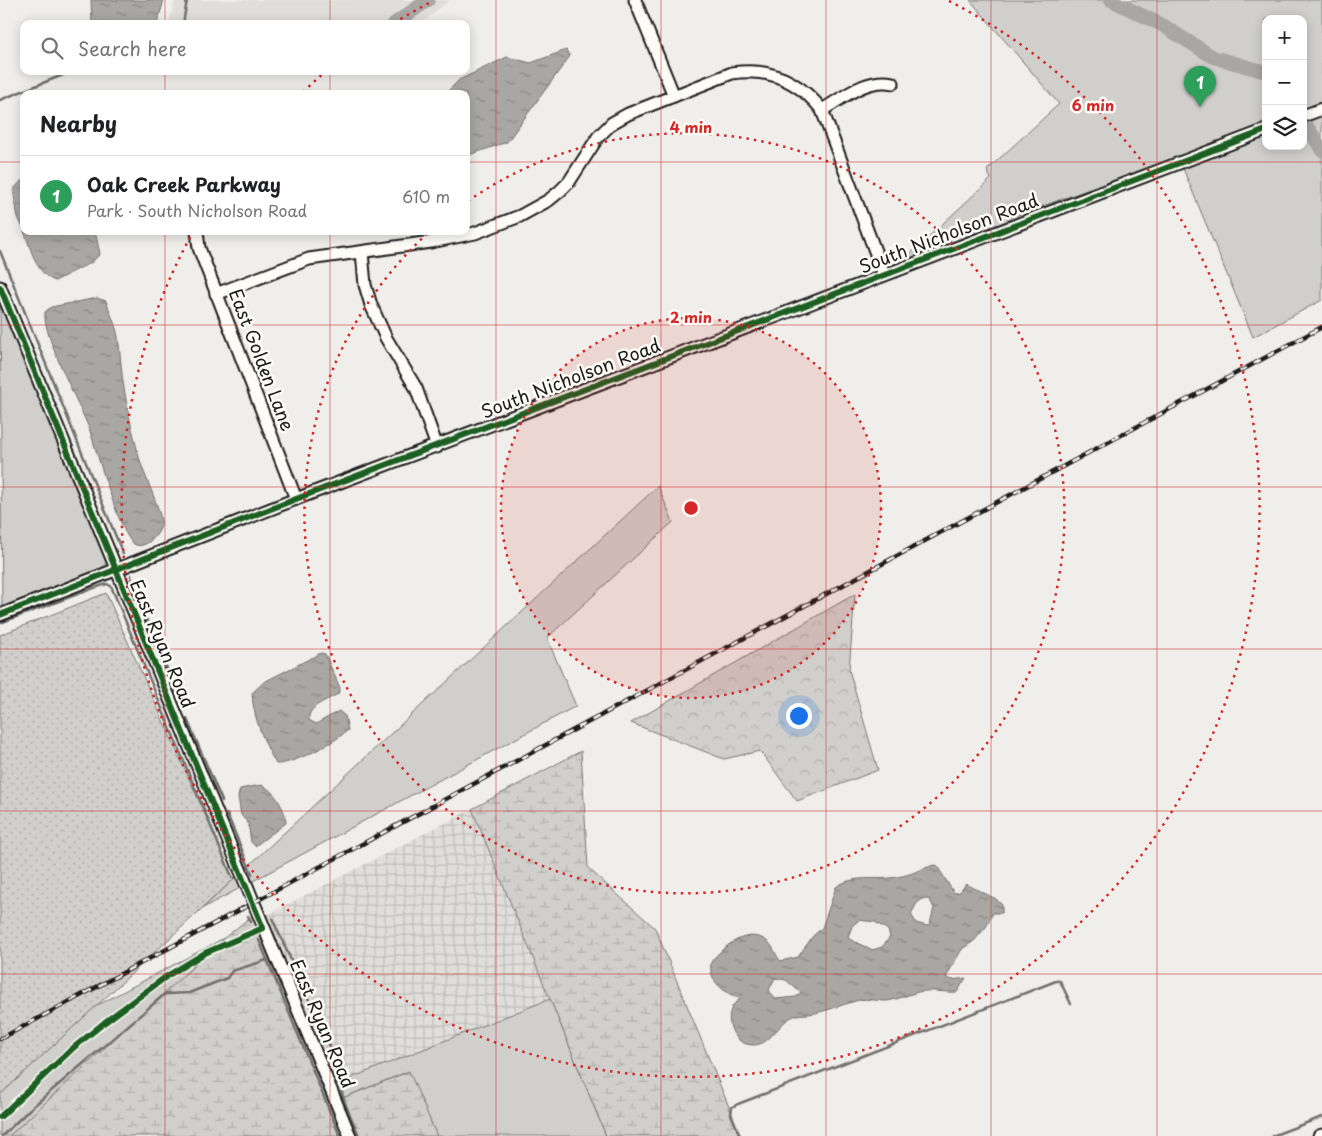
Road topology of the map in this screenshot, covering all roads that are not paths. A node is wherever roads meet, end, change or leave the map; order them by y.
1 (635, 0) edge
2 (893, 83) dead end
3 (674, 96) junction
4 (822, 110) junction
5 (1262, 132) edge
6 (470, 234) edge
7 (197, 235) edge
8 (465, 235) edge
9 (362, 252) junction
10 (884, 275) junction
11 (0, 287) edge
12 (216, 294) junction
13 (437, 447) junction
14 (296, 499) junction
15 (115, 570) junction
16 (0, 615) edge
17 (350, 1136) edge

1 - 3 street
2 - 4 street
3 - 4 street
3 - 6 street
4 - 10 street
5 - 10 street, South Nicholson Road
7 - 12 street, East Golden Lane
8 - 9 street
9 - 12 street
9 - 13 street
10 - 13 street, South Nicholson Road
11 - 15 street, East Ryan Road
12 - 14 street, East Golden Lane
13 - 14 street, South Nicholson Road
14 - 15 street, South Nicholson Road
15 - 16 street, South Nicholson Road
15 - 17 street, East Ryan Road

